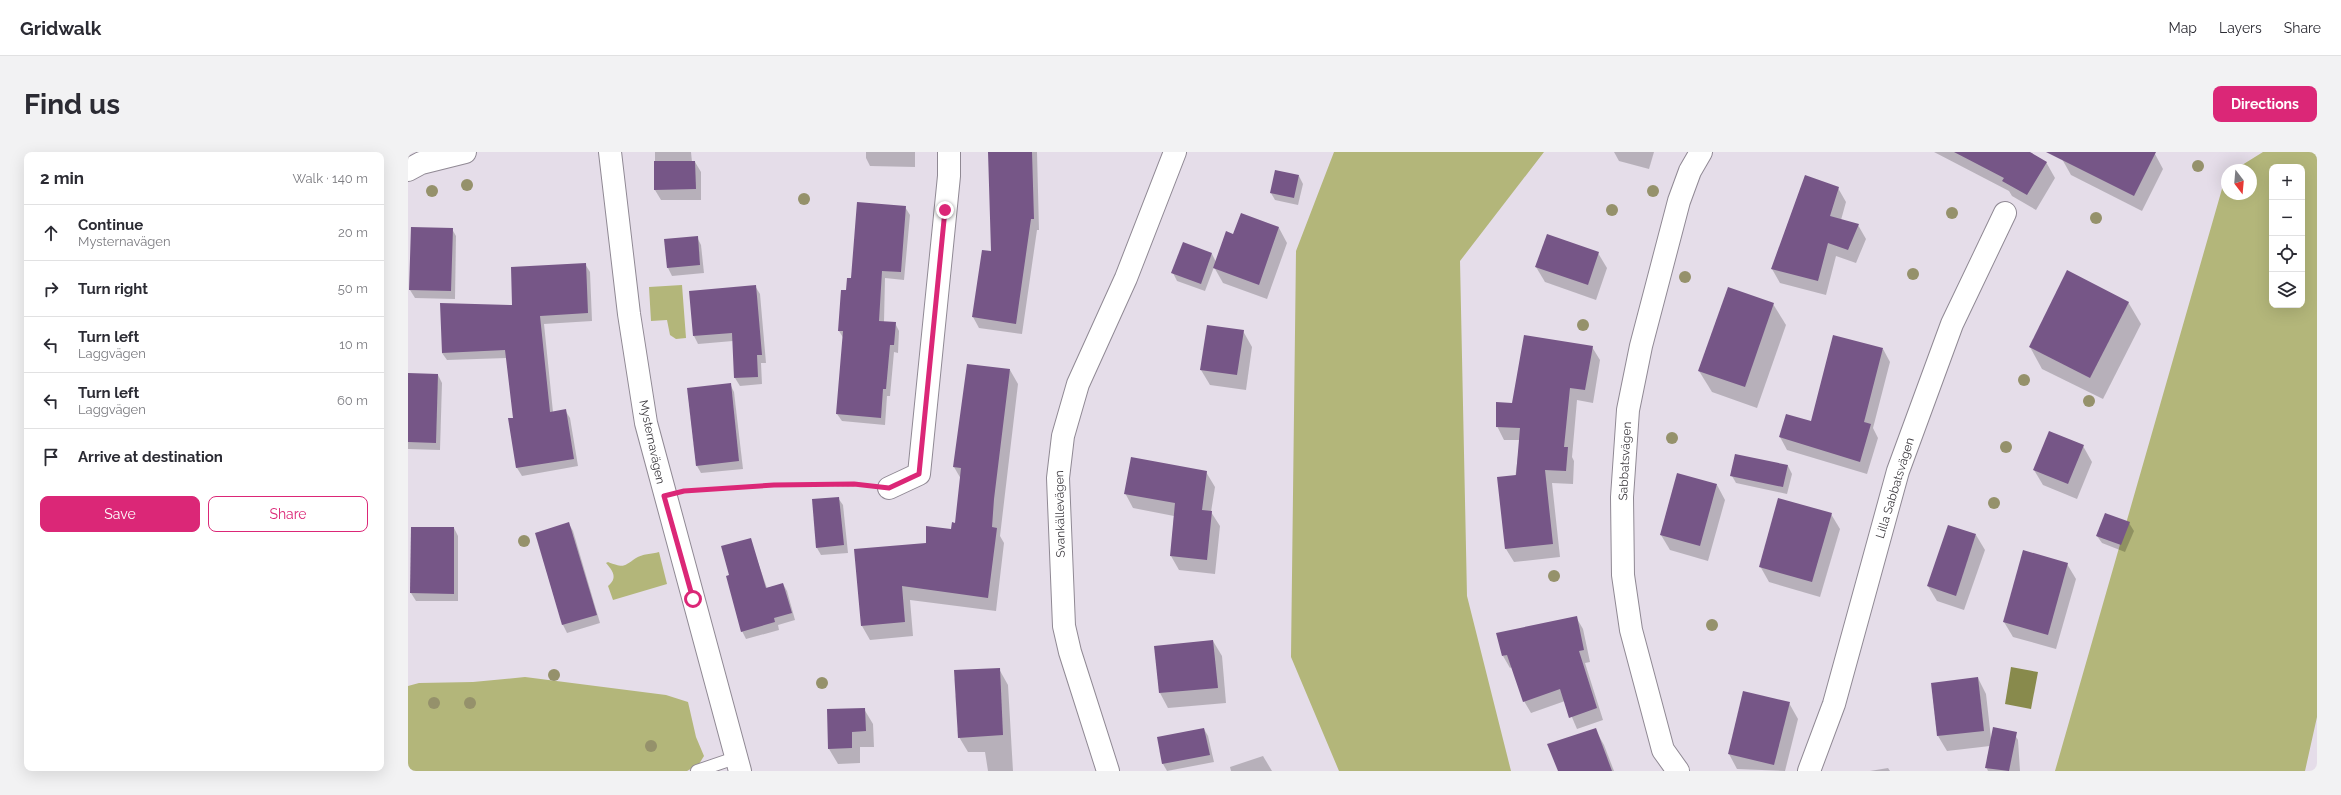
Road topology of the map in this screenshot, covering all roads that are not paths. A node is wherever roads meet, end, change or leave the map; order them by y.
1 (465, 152) edge
2 (610, 152) edge
3 (949, 152) edge
4 (1175, 152) edge
5 (1701, 152) edge
6 (408, 170) edge
7 (2005, 213) dead end
8 (889, 488) road end
9 (738, 764) edge
10 (697, 771) edge
11 (1108, 771) edge
12 (1678, 771) edge
13 (1809, 771) edge

1 - 6 street
2 - 9 street, Mysternavägen
3 - 8 street
4 - 11 street, Svankällevägen
5 - 12 street, Sabbatsvägen
7 - 13 street, Lilla Sabbatsvägen
9 - 10 lane

